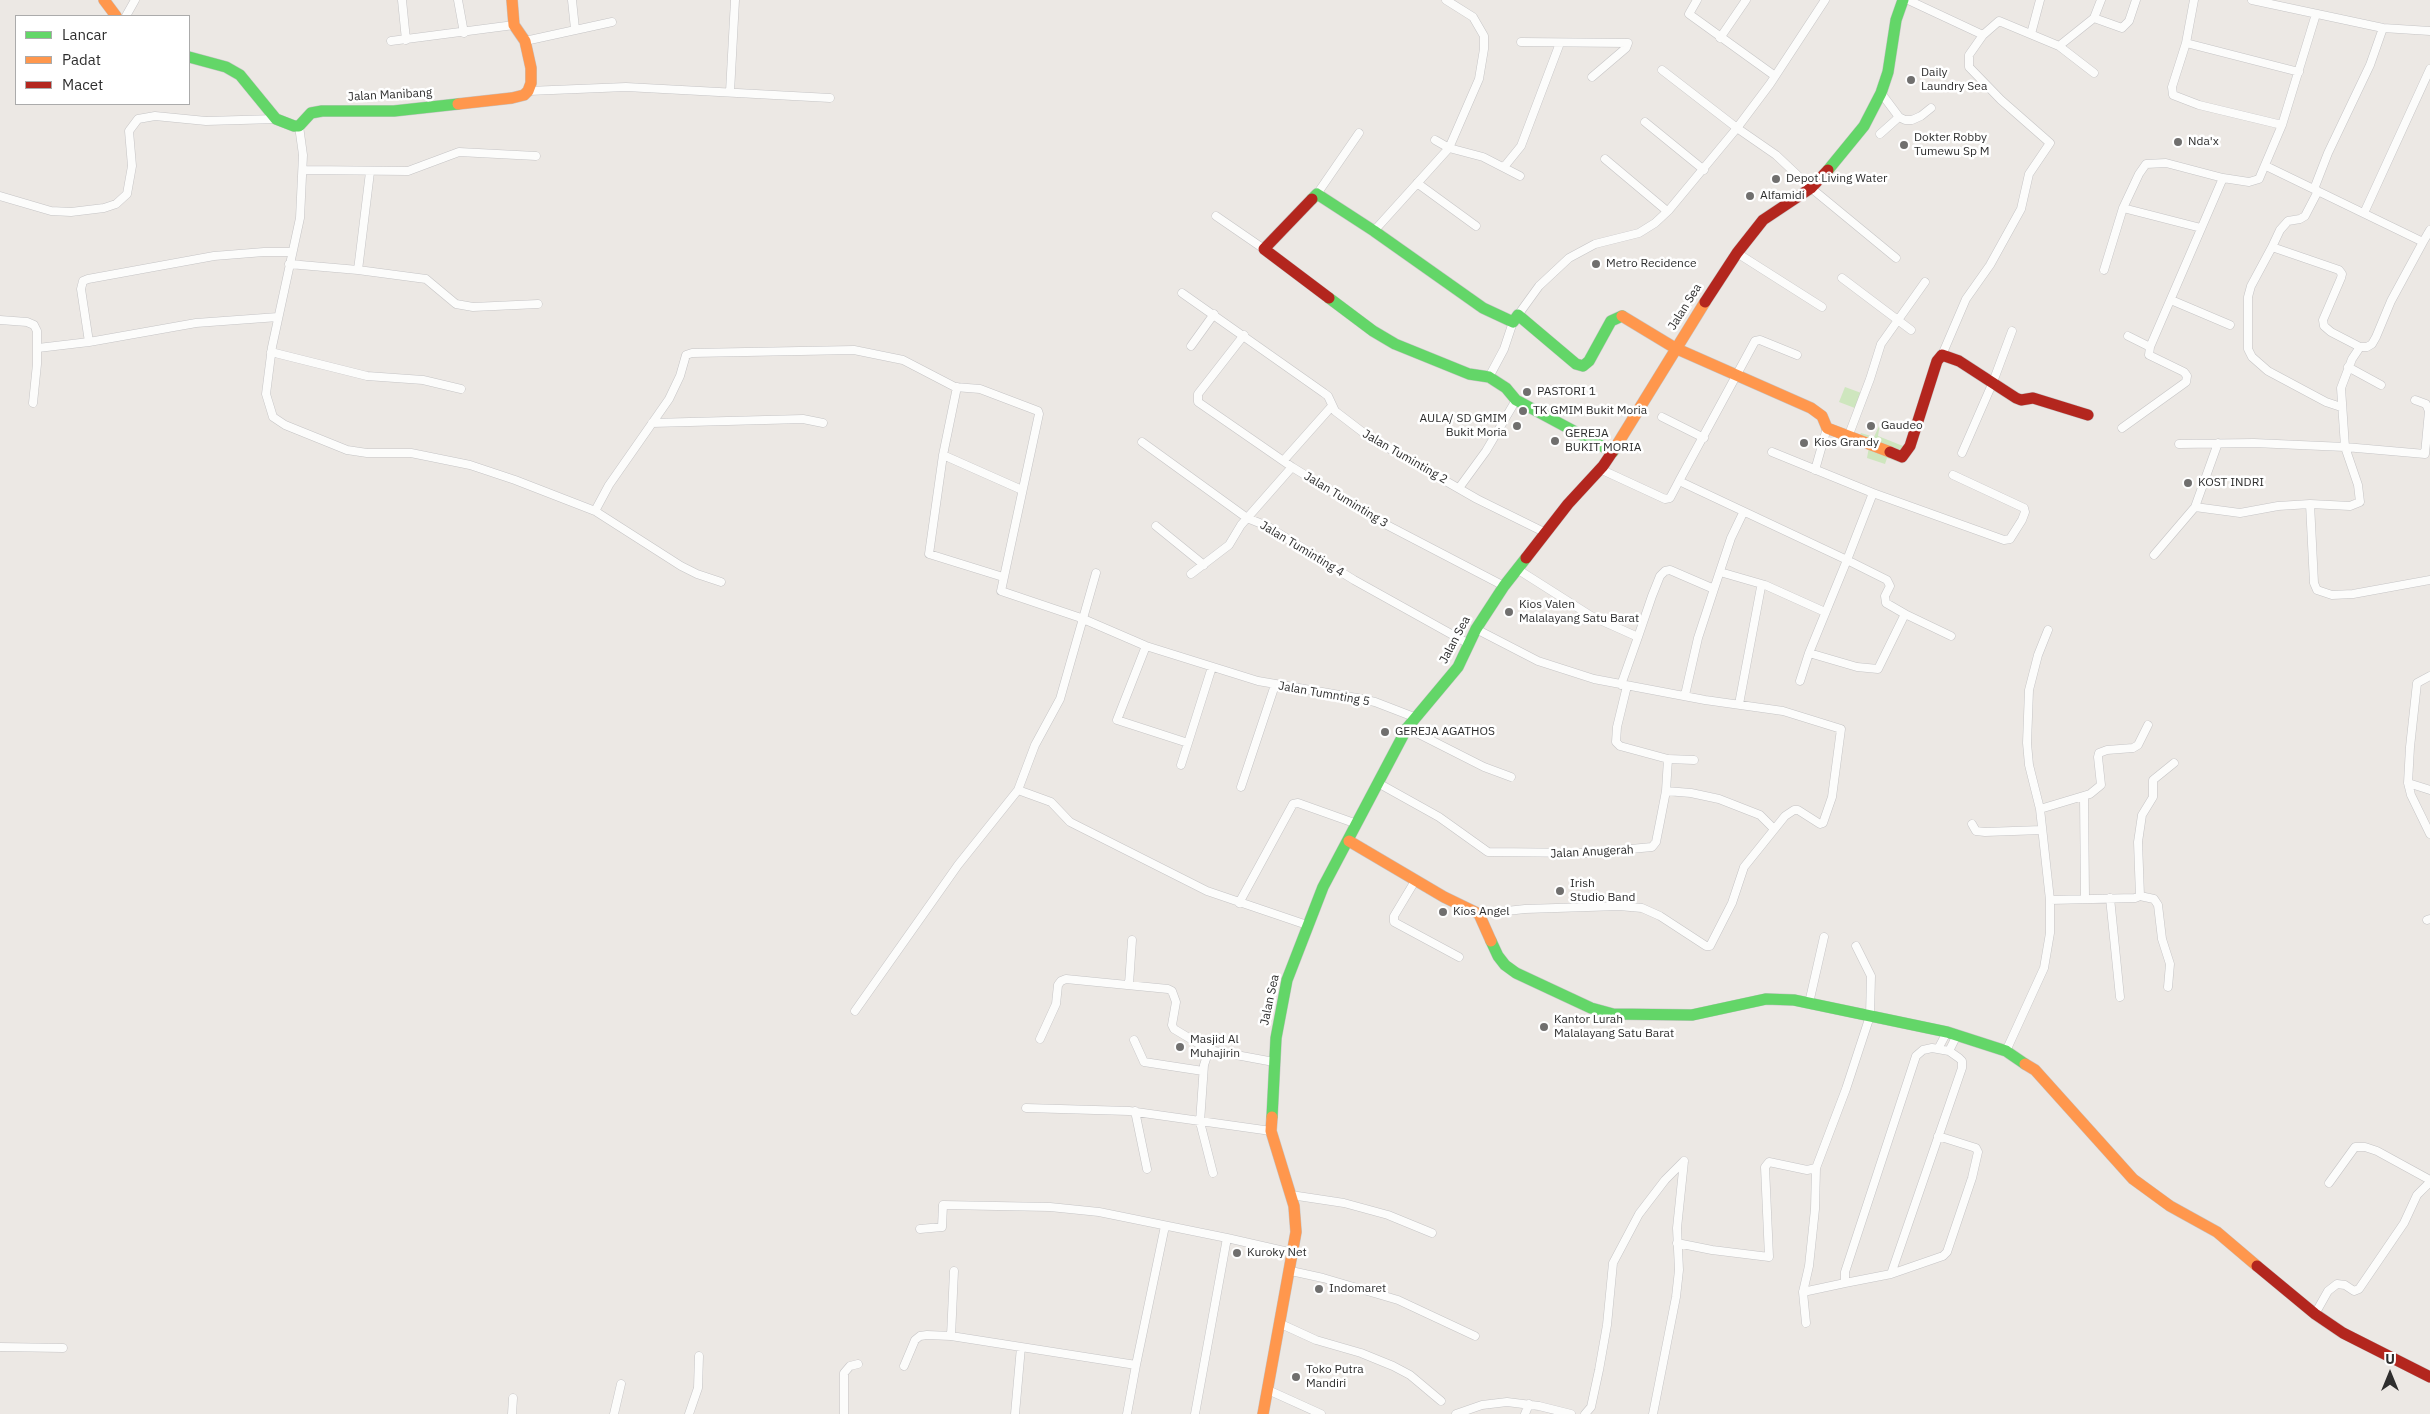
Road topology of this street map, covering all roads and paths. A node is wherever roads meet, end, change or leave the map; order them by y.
1 (104, 0) edge
2 (135, 0) edge
3 (402, 0) edge
4 (458, 0) edge
5 (512, 0) edge
6 (572, 0) edge
7 (735, 0) edge
8 (1446, 0) edge
9 (1697, 0) edge
10 (1746, 0) edge
11 (1824, 0) edge
12 (1903, 0) edge
13 (1908, 0) edge
14 (2040, 0) edge
15 (2101, 0) edge
16 (2136, 0) edge
17 (2194, 0) edge
18 (2252, 0) edge
19 (1459, 3) edge
20 (2316, 14) junction
21 (115, 15) edge
22 (127, 15) edge
23 (2094, 18) junction
24 (612, 22) dead end
25 (514, 25) junction
26 (2383, 28) junction
27 (575, 29) junction
28 (2430, 31) edge
29 (464, 32) junction
30 (2031, 34) junction
31 (1983, 35) junction
32 (1720, 38) junction
33 (406, 40) junction
34 (525, 41) junction
35 (392, 42) dead end
36 (1521, 42) dead end
37 (1560, 43) junction
38 (2186, 43) junction
39 (2059, 46) junction
40 (190, 56) edge
41 (2430, 69) edge
42 (1662, 70) dead end
43 (2299, 72) junction
44 (2094, 73) dead end
45 (1775, 76) junction
46 (1592, 77) dead end
47 (528, 91) junction
48 (730, 92) junction
49 (1881, 93) junction
50 (830, 98) dead end
51 (1931, 108) dead end
52 (1899, 117) junction
53 (276, 119) junction
54 (1645, 122) dead end
55 (2282, 125) junction
56 (299, 126) junction
57 (1737, 128) junction
58 (1359, 133) dead end
59 (1880, 134) dead end
60 (1435, 140) dead end
61 (1449, 148) junction
62 (536, 156) dead end
63 (1605, 159) dead end
64 (2266, 166) junction
65 (1504, 168) junction
66 (303, 170) junction
67 (1704, 170) junction
68 (370, 172) junction
69 (1520, 176) dead end
70 (2223, 178) junction
71 (1417, 183) junction
72 (1811, 188) junction
73 (2316, 190) junction
74 (1317, 194) junction
75 (0, 196) edge
76 (2123, 208) junction
77 (1667, 211) junction
78 (2364, 213) junction
79 (1216, 216) dead end
80 (1476, 226) dead end
81 (2201, 228) junction
82 (2430, 230) edge
83 (1374, 231) junction
84 (2423, 242) junction
85 (2272, 247) junction
86 (1264, 249) junction
87 (291, 252) junction
88 (1736, 254) junction
89 (1896, 258) dead end
90 (289, 264) junction
91 (358, 270) junction
92 (2104, 270) dead end
93 (1842, 278) dead end
94 (1925, 282) dead end
95 (1182, 292) dead end
96 (2171, 300) junction
97 (538, 304) dead end
98 (1822, 307) dead end
99 (1214, 314) junction
100 (278, 317) junction
101 (1516, 318) junction
102 (0, 320) edge
103 (1898, 320) junction
104 (2230, 326) dead end
105 (1911, 330) dead end
106 (2012, 331) dead end
107 (1244, 335) junction
108 (2128, 336) dead end
109 (89, 342) junction
110 (1191, 346) dead end
111 (2150, 347) junction
112 (2360, 347) junction
113 (38, 348) junction
114 (1675, 348) junction
115 (272, 352) junction
116 (1798, 355) dead end
117 (1942, 355) junction
118 (2348, 367) junction
119 (1737, 374) junction
120 (1489, 377) junction
121 (1993, 382) junction
122 (2381, 385) dead end
123 (957, 387) junction
124 (462, 389) dead end
125 (1516, 400) junction
126 (2415, 400) dead end
127 (33, 403) dead end
128 (1332, 406) junction
129 (2340, 407) junction
130 (2088, 415) dead end
131 (1662, 417) dead end
132 (652, 423) junction
133 (823, 423) dead end
134 (1827, 428) junction
135 (2122, 428) dead end
136 (1848, 437) junction
137 (1704, 438) junction
138 (1142, 442) dead end
139 (2218, 443) junction
140 (2179, 444) dead end
141 (2345, 447) junction
142 (1613, 452) junction
143 (1772, 452) dead end
144 (1962, 453) dead end
145 (943, 455) junction
146 (1284, 460) junction
147 (1292, 467) junction
148 (1600, 469) junction
149 (1815, 470) junction
150 (1953, 475) dead end
151 (1679, 481) junction
152 (1459, 488) junction
153 (1022, 490) junction
154 (1873, 492) junction
155 (2310, 504) junction
156 (2195, 507) junction
157 (595, 511) junction
158 (1743, 513) junction
159 (1247, 518) junction
160 (1156, 526) dead end
161 (1546, 533) junction
162 (2154, 555) dead end
163 (1847, 560) junction
164 (1204, 565) junction
165 (1517, 569) junction
166 (1096, 572) dead end
167 (1720, 572) junction
168 (1191, 574) dead end
169 (1003, 577) junction
170 (2430, 580) edge
171 (721, 582) dead end
172 (1765, 585) junction
173 (1504, 586) junction
174 (1714, 589) junction
175 (1824, 612) junction
176 (1904, 614) junction
177 (1082, 618) junction
178 (1476, 629) junction
179 (2048, 630) dead end
180 (1951, 636) dead end
181 (1638, 637) junction
182 (1470, 644) junction
183 (1146, 646) junction
184 (1809, 653) junction
185 (1212, 667) junction
186 (2430, 676) edge
187 (1800, 681) dead end
188 (1275, 685) junction
189 (1624, 685) junction
190 (1685, 695) junction
191 (1739, 704) junction
192 (1414, 717) junction
193 (2148, 725) dead end
194 (1407, 728) junction
195 (1188, 744) junction
196 (1668, 759) junction
197 (1694, 760) dead end
198 (2174, 763) dead end
199 (1181, 765) dead end
200 (1511, 777) dead end
201 (1378, 782) junction
202 (2408, 783) junction
203 (1241, 787) dead end
204 (1018, 790) junction
205 (2430, 790) edge
206 (1666, 791) junction
207 (2084, 797) junction
208 (2040, 809) junction
209 (1357, 824) junction
210 (1972, 824) dead end
211 (1774, 829) junction
212 (2042, 830) junction
213 (2430, 834) edge
214 (1348, 841) junction
215 (1415, 881) junction
216 (2140, 896) junction
217 (2085, 898) junction
218 (2110, 898) junction
219 (2050, 900) junction
220 (1240, 903) junction
221 (1480, 914) junction
222 (1307, 925) junction
223 (1824, 938) dead end
224 (1132, 940) dead end
225 (1856, 946) dead end
226 (1459, 957) dead end
227 (1129, 984) junction
228 (2168, 987) dead end
229 (2120, 997) dead end
230 (1809, 1003) junction
231 (855, 1011) dead end
232 (1870, 1016) junction
233 (1952, 1034) junction
234 (1040, 1039) dead end
235 (1134, 1040) dead end
236 (1938, 1049) junction
237 (1210, 1050) junction
238 (1949, 1052) junction
239 (2006, 1052) junction
240 (1274, 1062) junction
241 (1203, 1071) junction
242 (1026, 1108) dead end
243 (1135, 1111) junction
244 (1200, 1122) junction
245 (1270, 1131) junction
246 (1938, 1136) junction
247 (1816, 1168) junction
248 (1147, 1169) dead end
249 (1213, 1173) dead end
250 (2430, 1181) edge
251 (2330, 1183) dead end
252 (1291, 1195) junction
253 (1165, 1226) junction
254 (920, 1229) dead end
255 (1432, 1234) dead end
256 (1227, 1238) junction
257 (1677, 1243) junction
258 (1293, 1253) junction
259 (954, 1271) dead end
260 (1291, 1271) junction
261 (1891, 1274) junction
262 (1845, 1283) junction
263 (1803, 1292) junction
264 (2315, 1314) junction
265 (1806, 1323) dead end
266 (1282, 1324) junction
267 (951, 1336) junction
268 (1475, 1336) dead end
269 (0, 1347) edge
270 (1021, 1347) junction
271 (63, 1348) dead end
272 (699, 1356) dead end
273 (858, 1364) dead end
274 (904, 1366) dead end
275 (1136, 1366) junction
276 (2430, 1378) edge
277 (621, 1384) dead end
278 (1268, 1390) junction
279 (513, 1398) dead end
280 (1441, 1401) dead end
281 (1529, 1404) junction
282 (512, 1414) edge
283 (614, 1414) edge
284 (688, 1414) edge
285 (844, 1414) edge
286 (1015, 1414) edge
287 (1128, 1414) edge
288 (1195, 1414) edge
289 (1263, 1414) edge
290 (1321, 1414) edge
291 (1456, 1414) edge
292 (1525, 1414) edge
293 (1571, 1414) edge
294 (1585, 1414) edge
295 (1652, 1414) edge

1 - 21 street
2 - 22 street
3 - 33 street
4 - 29 street
5 - 25 street
6 - 27 street
7 - 48 street
8 - 19 street
9 - 32 street
10 - 32 street
11 - 45 street
12 - 49 street, Jalan Sea
13 - 31 street
14 - 30 street
15 - 23 street
16 - 23 street
17 - 38 street
18 - 20 street
19 - 61 street
20 - 26 street
20 - 43 street
23 - 39 street
24 - 27 street
25 - 29 street
25 - 34 street
26 - 28 street
26 - 73 street
27 - 34 street
29 - 33 street
30 - 31 street
30 - 39 street
31 - 117 street
32 - 45 street
33 - 35 street
34 - 47 street
36 - 37 street
37 - 46 street
37 - 65 street
38 - 43 street
38 - 55 street
39 - 44 street
40 - 53 street
41 - 78 street
42 - 57 street
43 - 55 street
45 - 57 street
47 - 48 street
47 - 56 street, Jalan Manibang
48 - 50 street
49 - 52 street
49 - 72 street, Jalan Sea
51 - 52 street
52 - 59 street
53 - 56 street
53 - 75 street
54 - 67 street
55 - 64 street
56 - 66 street
57 - 67 street
57 - 72 street
58 - 74 street
60 - 61 street
61 - 65 street
61 - 71 street
62 - 68 street
63 - 77 street
64 - 70 street
64 - 73 street
65 - 69 street
66 - 68 street
66 - 87 street
67 - 77 street
68 - 91 street
70 - 76 street
70 - 81 street
71 - 80 street
71 - 83 street
72 - 88 street, Jalan Sea
72 - 89 street
73 - 78 street
73 - 85 street
74 - 83 street
74 - 86 street
76 - 81 street
76 - 92 street
77 - 101 street
78 - 84 street
79 - 86 street
81 - 96 street
82 - 84 street
83 - 101 street
84 - 112 street
85 - 112 street
85 - 129 street
86 - 120 street
87 - 90 street
87 - 109 street
88 - 98 street
88 - 114 street, Jalan Sea
90 - 91 street
90 - 100 street
91 - 97 street
93 - 103 street
94 - 103 street
95 - 99 street, Jalan Tuminting 2
96 - 104 street
96 - 111 street
99 - 107 street, Jalan Tuminting 2
99 - 110 street
100 - 109 street
100 - 115 street
101 - 114 street
101 - 120 street
102 - 113 street
103 - 105 street
103 - 136 street
106 - 121 street
107 - 128 street, Jalan Tuminting 2
107 - 146 street, Jalan Tuminting 3
108 - 111 street
109 - 113 street
111 - 135 street
112 - 118 street
113 - 127 street
114 - 119 street
114 - 142 street, Jalan Sea
115 - 124 street
115 - 157 street
116 - 119 street
117 - 121 street
117 - 136 street
118 - 122 street
118 - 129 street
119 - 134 street
119 - 137 street
120 - 125 street
121 - 130 street
121 - 144 street
123 - 132 street
123 - 145 street
123 - 153 street
125 - 142 street
125 - 152 street
126 - 141 street
128 - 146 street
128 - 152 street, Jalan Tuminting 2
129 - 141 street
131 - 137 street
132 - 133 street
132 - 157 street
134 - 136 street
134 - 149 street
137 - 151 street
138 - 159 street, Jalan Tuminting 4
139 - 140 street
139 - 141 street
139 - 156 street
141 - 155 street
142 - 148 street, Jalan Sea
143 - 149 street
145 - 153 street
145 - 169 street
146 - 147 street, Jalan Tuminting 3
147 - 159 street
147 - 173 street, Jalan Tuminting 3
148 - 151 street
148 - 161 street, Jalan Sea
149 - 154 street
150 - 154 street
151 - 158 street
152 - 161 street, Jalan Tuminting 2
153 - 169 street
154 - 163 street
155 - 156 street
155 - 170 street
156 - 162 street
157 - 171 street
158 - 163 street
158 - 167 street
159 - 164 street
159 - 182 street, Jalan Tuminting 4
160 - 164 street
161 - 165 street, Jalan Sea
163 - 175 street
163 - 176 street
164 - 168 street
165 - 173 street, Jalan Sea
165 - 181 street
166 - 177 street
167 - 172 street
167 - 174 street
169 - 177 street, Jalan Tumnting 5
172 - 175 street
172 - 191 street
173 - 178 street, Jalan Sea
174 - 181 street
174 - 190 street
175 - 184 street
176 - 180 street
176 - 184 street
177 - 183 street, Jalan Tumnting 5
177 - 204 street
178 - 182 street, Jalan Sea
178 - 189 street
179 - 208 street
181 - 189 street
182 - 192 street, Jalan Sea
183 - 185 street, Jalan Tumnting 5
183 - 195 street
184 - 187 street
185 - 188 street, Jalan Tumnting 5
185 - 195 street
186 - 202 street
188 - 192 street, Jalan Tumnting 5
188 - 203 street
189 - 190 street
189 - 196 street
190 - 191 street
191 - 211 street
192 - 194 street, Jalan Sea
193 - 207 street
194 - 200 street
194 - 201 street, Jalan Sea
195 - 199 street
196 - 197 street
196 - 206 street, Jalan Anugerah
198 - 216 street
201 - 206 street, Jalan Anugerah
201 - 209 street, Jalan Sea
202 - 205 street
202 - 213 street
204 - 220 street
204 - 231 street
206 - 211 street
207 - 208 street
207 - 217 street
208 - 212 street
209 - 214 street, Jalan Sea
209 - 220 street
210 - 212 street
211 - 221 street
212 - 219 street
214 - 215 street
214 - 222 street, Jalan Sea
215 - 221 street
215 - 226 street
216 - 218 street
216 - 228 street
217 - 218 street
217 - 219 street
218 - 229 street
219 - 239 street
220 - 222 street
221 - 230 street
222 - 240 street, Jalan Sea
223 - 230 street
224 - 227 street
225 - 232 street
227 - 234 street
227 - 237 street
230 - 232 street
232 - 233 street
232 - 247 street
233 - 236 street
233 - 238 street
233 - 239 street
235 - 241 street
236 - 238 street
236 - 262 street
237 - 240 street
237 - 241 street
238 - 246 street
239 - 264 street
240 - 245 street, Jalan Sea
241 - 244 street
242 - 243 street
243 - 244 street
243 - 248 street
244 - 245 street
244 - 249 street
245 - 252 street, Jalan Sea
246 - 261 street
246 - 261 street
247 - 257 street
247 - 263 street
250 - 251 street
250 - 264 street
252 - 255 street
252 - 258 street, Jalan Sea
253 - 254 street
253 - 256 street
253 - 275 street
256 - 258 street
256 - 288 street
257 - 294 street
257 - 295 street
258 - 260 street, Jalan Sea
259 - 267 street
260 - 266 street, Jalan Sea
260 - 268 street
261 - 262 street
262 - 263 street
263 - 265 street
264 - 276 street
266 - 278 street, Jalan Sea
266 - 280 street
267 - 270 street
267 - 274 street
269 - 271 street
270 - 275 street
270 - 286 street
272 - 284 street
273 - 285 street
275 - 287 street
277 - 283 street
278 - 289 street, Jalan Sea
278 - 290 street
279 - 282 street
281 - 291 street
281 - 292 street
281 - 293 street

